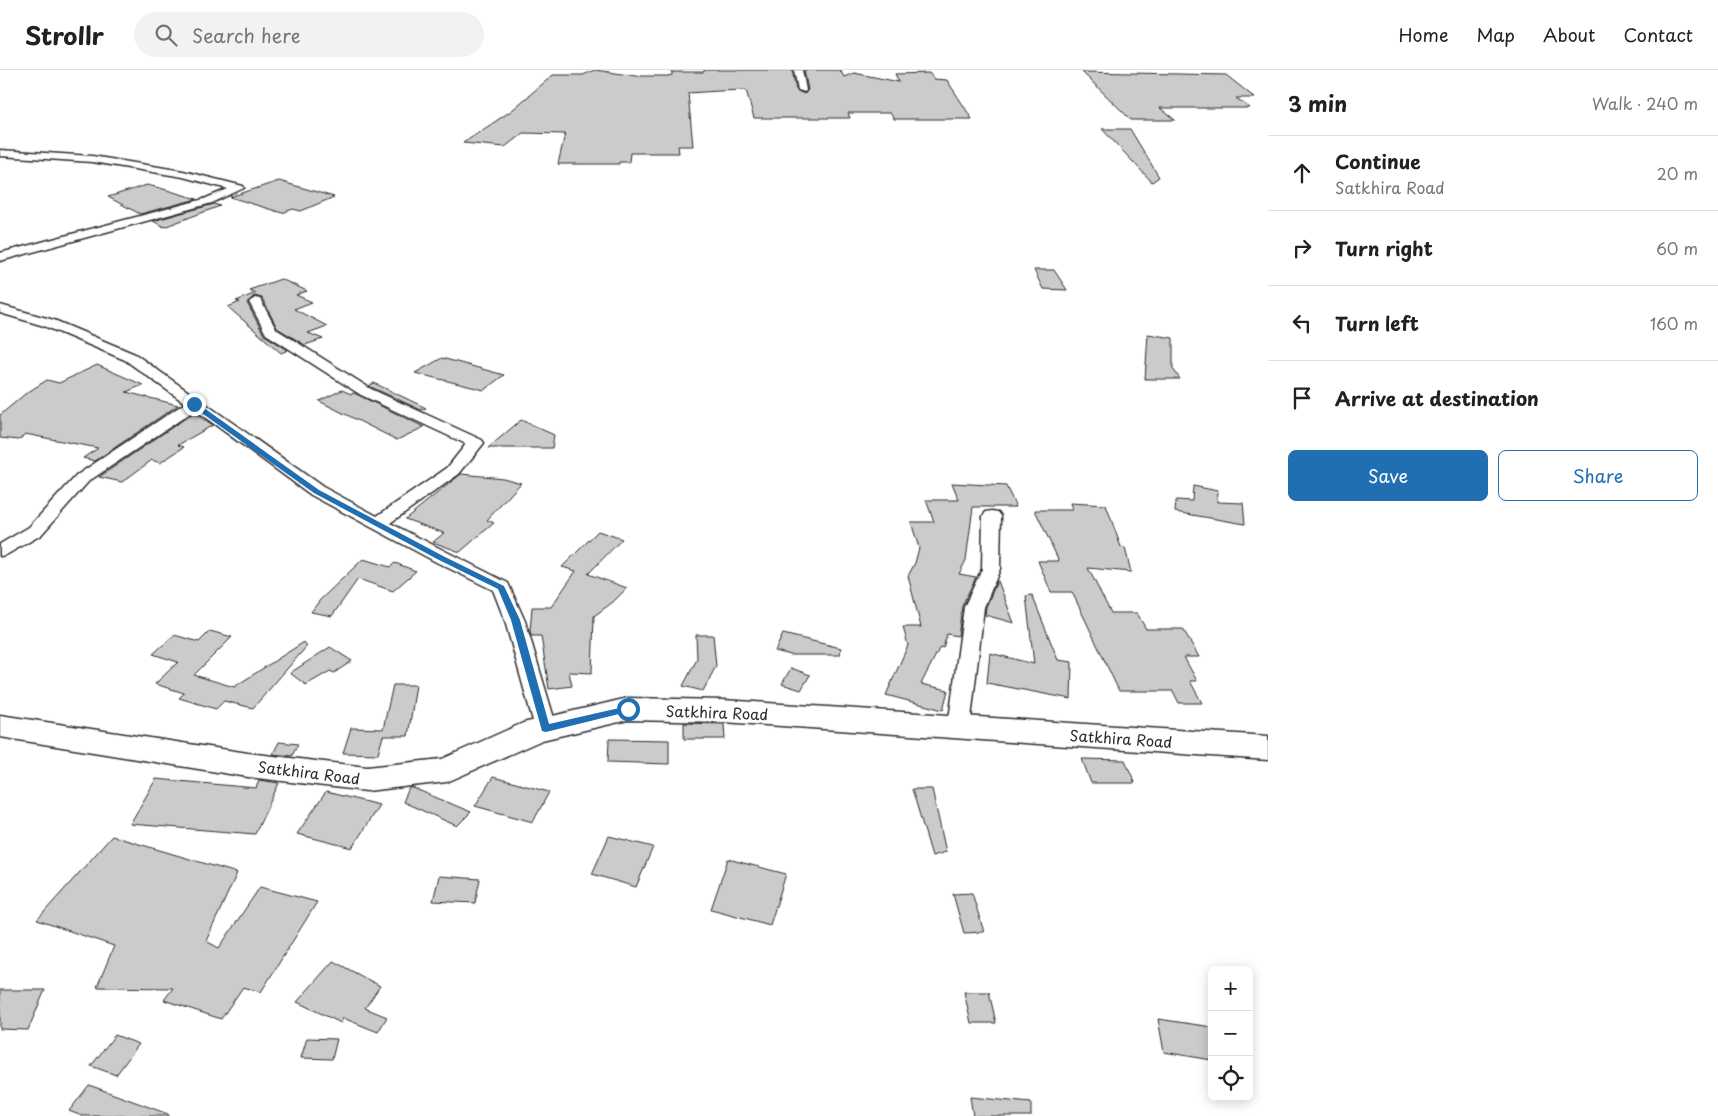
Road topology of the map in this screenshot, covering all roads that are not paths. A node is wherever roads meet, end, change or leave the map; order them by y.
1 (796, 70) edge
2 (802, 90) dead end
3 (0, 153) edge
4 (0, 257) edge
5 (255, 302) dead end
6 (0, 309) edge
7 (194, 404) junction
8 (992, 516) dead end
9 (378, 524) junction
10 (0, 552) edge
11 (0, 726) edge
12 (959, 727) junction
13 (546, 728) junction
14 (1268, 748) edge

1 - 2 street
3 - 4 street
5 - 9 street
6 - 7 street
7 - 9 street
7 - 10 street
8 - 12 street
9 - 13 street
11 - 13 main road, Satkhira Road
12 - 13 main road, Satkhira Road
12 - 14 main road, Satkhira Road

